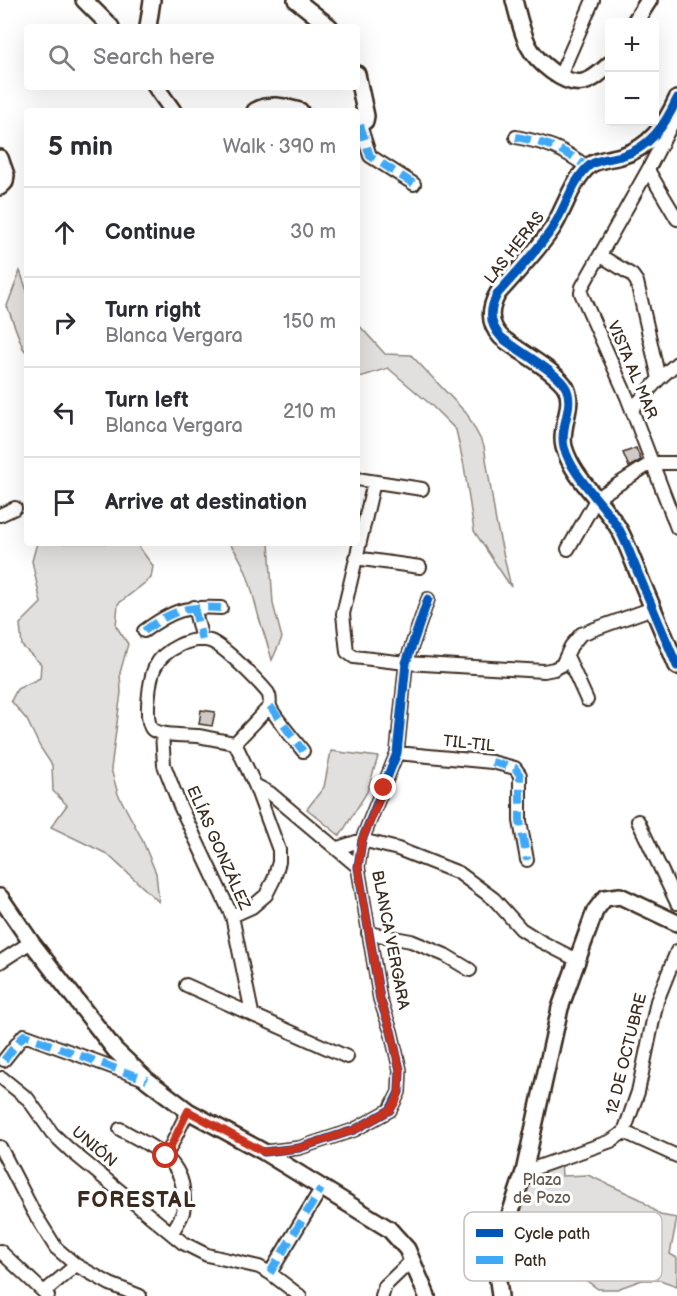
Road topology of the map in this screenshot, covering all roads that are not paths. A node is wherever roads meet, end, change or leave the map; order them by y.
1 (84, 0) edge
2 (152, 0) edge
3 (296, 0) edge
4 (514, 0) edge
5 (594, 0) edge
6 (649, 0) edge
7 (637, 18) edge
8 (108, 24) edge
9 (148, 24) edge
10 (326, 24) edge
11 (605, 68) edge
12 (560, 76) junction
13 (360, 88) edge
14 (158, 90) edge
15 (676, 107) edge
16 (170, 108) edge
17 (263, 108) edge
18 (287, 108) edge
19 (360, 124) edge
20 (360, 128) edge
21 (516, 137) dead end
22 (0, 158) edge
23 (587, 167) junction
24 (648, 170) junction
25 (3, 181) edge
26 (414, 184) dead end
27 (677, 219) edge
28 (601, 256) junction
29 (677, 363) edge
30 (658, 379) junction
31 (632, 409) junction
32 (651, 463) junction
33 (677, 463) edge
34 (360, 480) edge
35 (374, 482) junction
36 (422, 489) dead end
37 (597, 498) junction
38 (15, 508) dead end
39 (0, 515) edge
40 (677, 528) edge
41 (360, 541) edge
42 (359, 546) edge
43 (568, 549) dead end
44 (356, 558) junction
45 (420, 567) dead end
46 (428, 599) dead end
47 (194, 607) junction
48 (221, 608) dead end
49 (653, 608) junction
50 (144, 631) dead end
51 (202, 640) junction
52 (567, 656) junction
53 (676, 661) edge
54 (406, 663) junction
55 (587, 700) dead end
56 (270, 706) junction
57 (162, 733) junction
58 (235, 743) junction
59 (303, 751) dead end
60 (397, 753) junction
61 (255, 785) junction
62 (638, 820) dead end
63 (362, 840) junction
64 (338, 848) junction
65 (527, 860) dead end
66 (358, 867) junction
67 (2, 902) edge
68 (677, 903) edge
69 (232, 916) junction
70 (677, 923) edge
71 (368, 933) junction
72 (31, 942) junction
73 (677, 951) edge
74 (577, 960) junction
75 (0, 962) edge
76 (470, 970) dead end
77 (186, 985) dead end
78 (252, 1013) junction
79 (347, 1057) dead end
80 (4, 1060) dead end
81 (2, 1078) dead end
82 (147, 1080) junction
83 (188, 1111) junction
84 (120, 1130) dead end
85 (624, 1132) junction
86 (0, 1147) edge
87 (264, 1152) junction
88 (166, 1156) junction
89 (677, 1156) edge
90 (524, 1172) junction
91 (321, 1189) junction
92 (511, 1212) edge
93 (172, 1233) junction
94 (0, 1251) edge
95 (412, 1260) junction
96 (76, 1264) junction
97 (270, 1273) junction
98 (498, 1281) edge
99 (46, 1294) edge
100 (140, 1296) edge
101 (300, 1296) edge
102 (382, 1296) edge
103 (427, 1296) edge
104 (500, 1296) edge

1 - 8 street
2 - 9 street
3 - 10 street
4 - 12 street
5 - 12 street
6 - 7 street
11 - 12 street
13 - 19 street
14 - 16 street
15 - 23 street
15 - 24 street
17 - 18 street
20 - 26 street
21 - 23 street
22 - 25 street
23 - 37 street, LAS HERAS
24 - 27 street
24 - 28 street
28 - 30 street
28 - 31 street, VISTA AL MAR
29 - 30 street
30 - 31 street
31 - 32 street, VISTA AL MAR
32 - 33 street
32 - 37 street
32 - 40 street, VISTA AL MAR
34 - 35 street
35 - 36 street
35 - 41 street
37 - 43 street
37 - 49 street
38 - 39 street
42 - 44 street
44 - 45 street
44 - 54 street
46 - 54 street, BLANCA VERGARA
47 - 48 street
47 - 50 street
47 - 51 street
49 - 52 street
49 - 53 street
51 - 56 street
51 - 57 street
52 - 54 street
52 - 55 street
54 - 60 street, BLANCA VERGARA
56 - 58 street
56 - 59 street
57 - 58 street
57 - 69 street, ELÍAS GONZÁLEZ
58 - 61 street
60 - 63 street, BLANCA VERGARA
60 - 65 street, TIL-TIL
61 - 64 street
61 - 69 street
62 - 68 street
63 - 64 street
63 - 66 street, BLANCA VERGARA
63 - 74 street
64 - 66 street
66 - 71 street, BLANCA VERGARA
67 - 72 street
69 - 78 street, ELÍAS GONZÁLEZ
70 - 74 street
71 - 76 street
71 - 87 street, BLANCA VERGARA
72 - 75 street
72 - 82 street
73 - 85 street, 12 DE OCTUBRE
74 - 90 street
77 - 78 street
78 - 79 street
80 - 82 street
81 - 93 street, UNIÓN
82 - 83 street
83 - 87 street
83 - 88 street
84 - 88 street
85 - 89 street
85 - 90 street, 12 DE OCTUBRE
86 - 96 street
87 - 91 street
88 - 93 street
90 - 92 street
91 - 95 street
91 - 97 street
93 - 97 street, UNIÓN
94 - 99 street
95 - 102 street
95 - 103 street
96 - 99 street
96 - 100 street
97 - 101 street, UNIÓN
98 - 104 street

